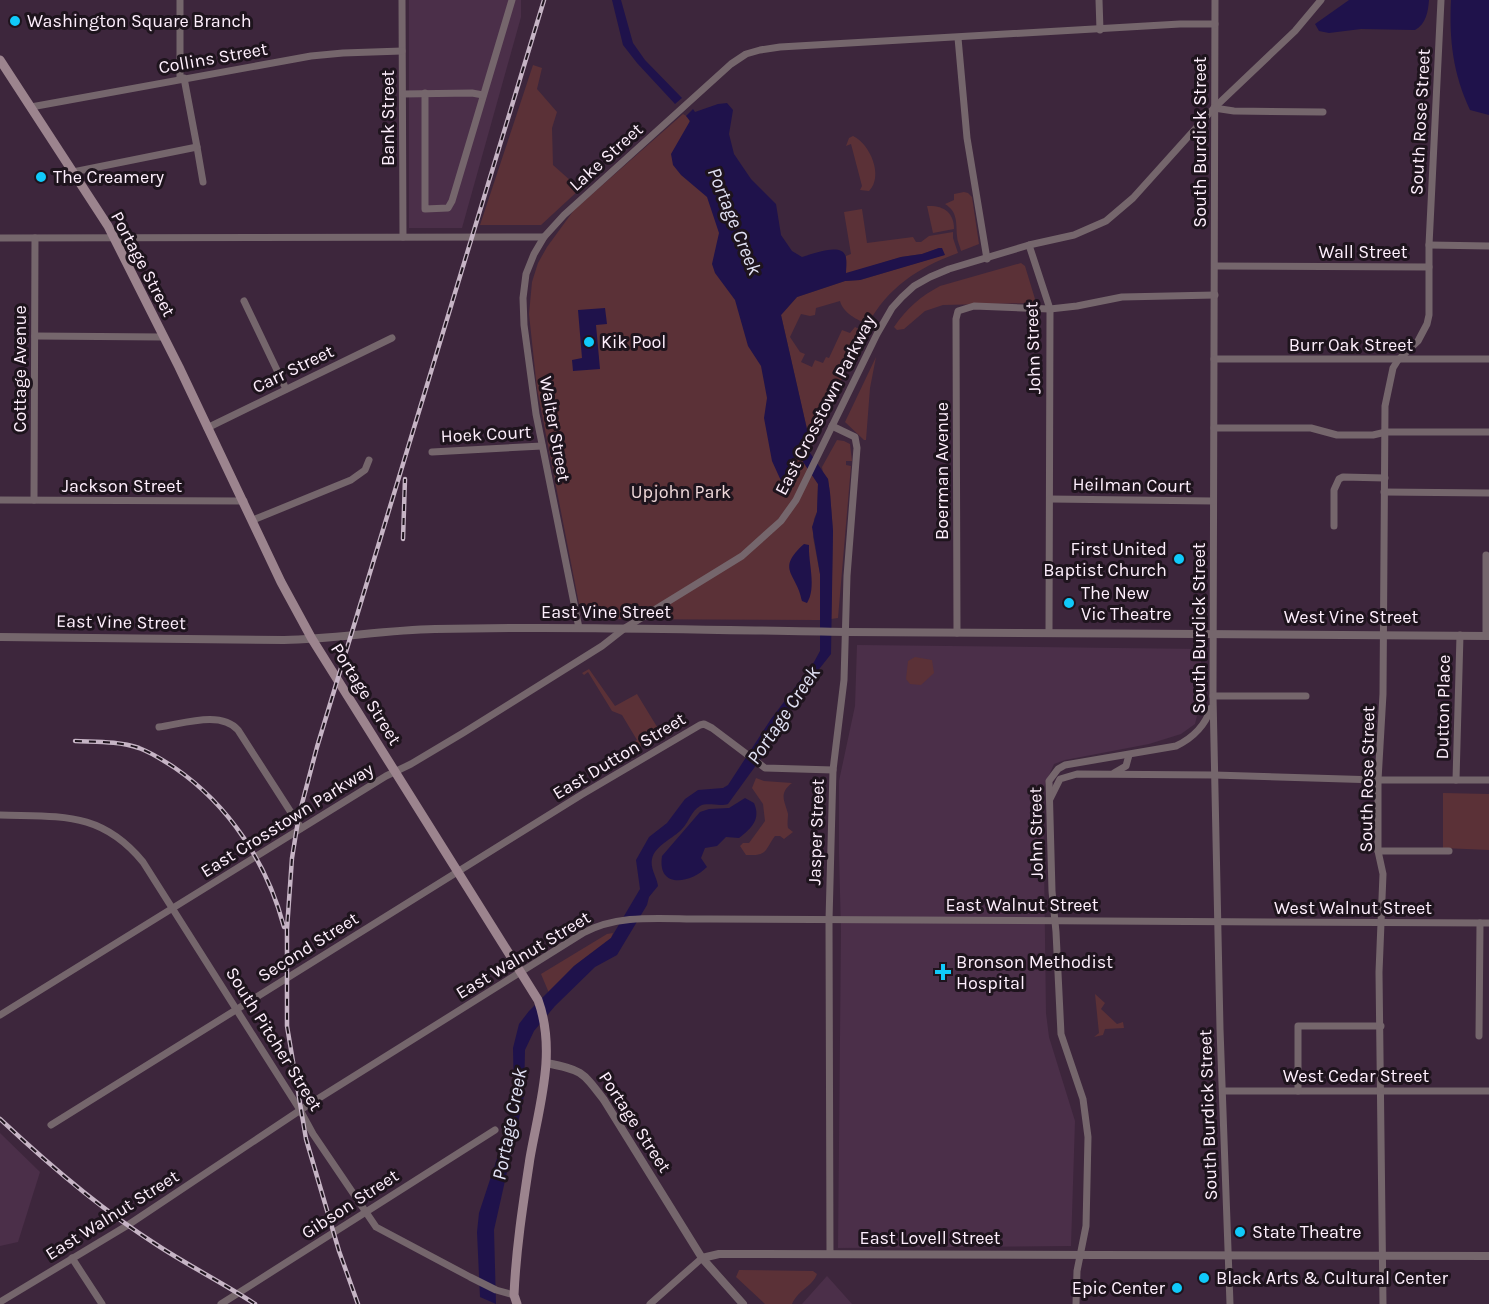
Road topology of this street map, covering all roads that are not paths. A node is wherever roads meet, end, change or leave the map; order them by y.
1 (180, 0) edge
2 (402, 0) edge
3 (512, 0) edge
4 (1100, 0) edge
5 (1215, 0) edge
6 (1322, 0) edge
7 (1441, 0) edge
8 (1215, 24) junction
9 (1100, 30) junction
10 (958, 38) junction
11 (402, 51) junction
12 (0, 60) edge
13 (182, 78) junction
14 (425, 93) junction
15 (403, 94) junction
16 (483, 95) junction
17 (31, 107) junction
18 (1215, 108) junction
19 (1323, 112) dead end
20 (197, 147) junction
21 (72, 172) junction
22 (203, 182) dead end
23 (404, 237) junction
24 (544, 237) junction
25 (0, 238) edge
26 (35, 238) junction
27 (114, 238) junction
28 (1029, 245) junction
29 (1429, 245) junction
30 (1489, 246) edge
31 (987, 259) junction
32 (1215, 266) junction
33 (1429, 267) junction
34 (1215, 295) junction
35 (244, 301) dead end
36 (1050, 309) junction
37 (35, 336) junction
38 (163, 337) junction
39 (392, 338) dead end
40 (1214, 359) junction
41 (1489, 359) edge
42 (1398, 360) junction
43 (286, 389) junction
44 (832, 426) junction
45 (207, 428) junction
46 (1214, 428) junction
47 (1386, 432) junction
48 (1489, 432) edge
49 (542, 447) junction
50 (432, 452) dead end
51 (369, 460) dead end
52 (1384, 478) junction
53 (1384, 492) junction
54 (1489, 493) edge
55 (1050, 499) junction
56 (0, 500) edge
57 (34, 500) junction
58 (244, 501) junction
59 (1213, 501) junction
60 (253, 520) junction
61 (1335, 526) dead end
62 (1486, 555) dead end
63 (579, 628) junction
64 (625, 628) junction
65 (846, 632) junction
66 (957, 633) junction
67 (1049, 633) junction
68 (1213, 633) junction
69 (1383, 633) junction
70 (1460, 635) junction
71 (1487, 636) edge
72 (0, 637) edge
73 (312, 639) junction
74 (1306, 696) dead end
75 (1213, 699) junction
76 (159, 727) dead end
77 (1129, 754) junction
78 (395, 770) junction
79 (833, 770) junction
80 (1109, 774) junction
81 (1215, 775) junction
82 (1378, 780) junction
83 (1456, 780) junction
84 (1489, 780) edge
85 (1049, 801) junction
86 (0, 815) edge
87 (301, 828) junction
88 (1378, 851) junction
89 (1449, 851) dead end
90 (459, 871) junction
91 (173, 909) junction
92 (829, 920) junction
93 (1055, 920) junction
94 (1217, 922) junction
95 (1480, 923) junction
96 (1489, 923) edge
97 (1382, 924) junction
98 (521, 973) junction
99 (236, 1009) junction
100 (0, 1015) edge
101 (1381, 1026) junction
102 (1479, 1036) dead end
103 (546, 1063) junction
104 (1223, 1090) junction
105 (1298, 1091) junction
106 (1381, 1092) junction
107 (1489, 1092) edge
108 (300, 1110) junction
109 (51, 1125) dead end
110 (495, 1130) dead end
111 (365, 1214) junction
112 (830, 1254) junction
113 (1079, 1256) junction
114 (1228, 1256) junction
115 (1489, 1256) edge
116 (1381, 1257) junction
117 (72, 1258) junction
118 (702, 1258) junction
119 (515, 1300) edge
120 (0, 1302) edge
121 (102, 1304) edge
122 (221, 1304) edge
123 (650, 1304) edge
124 (743, 1304) edge
125 (1076, 1304) edge
126 (1230, 1304) edge
127 (1383, 1304) edge

1 - 13 street
2 - 11 street, Bank Street
3 - 16 street
4 - 9 street
5 - 8 street, South Burdick Street
6 - 18 street, East Crosstown Parkway
7 - 29 street, South Rose Street
8 - 9 street, Lake Street
8 - 18 street, South Burdick Street
9 - 10 street, Lake Street
10 - 24 street, Lake Street
10 - 31 street
11 - 13 street, Collins Street
11 - 15 street, Bank Street
12 - 17 main road, Portage Street
13 - 17 street, Collins Street
13 - 20 street
14 - 15 street
14 - 16 street
14 - 16 street
15 - 23 street, Bank Street
17 - 21 main road, Portage Street
18 - 19 street
18 - 28 street, East Crosstown Parkway
18 - 32 street, South Burdick Street
20 - 21 street
20 - 22 street
21 - 27 main road, Portage Street
23 - 24 street
23 - 27 street
24 - 49 street, Walter Street
25 - 26 street
26 - 27 street
26 - 37 street, Cottage Avenue
27 - 38 main road, Portage Street
28 - 31 street, East Crosstown Parkway
28 - 36 street, John Street
29 - 30 street, Wall Street
29 - 33 street, Wall Street
31 - 44 street, East Crosstown Parkway
32 - 33 street, Wall Street
32 - 34 street, South Burdick Street
33 - 42 street, South Rose Street
34 - 36 street
34 - 40 street, South Burdick Street
35 - 43 street
36 - 55 street, John Street
36 - 66 street, Boerman Avenue
37 - 38 street
37 - 57 street, Cottage Avenue
38 - 45 main road, Portage Street
39 - 43 street, Carr Street
40 - 42 street, Burr Oak Street
40 - 46 street, South Burdick Street
41 - 42 street, Burr Oak Street
42 - 47 street, South Rose Street
43 - 45 street, Carr Street
44 - 64 street, East Crosstown Parkway
44 - 65 street, Jasper Street
45 - 58 main road, Portage Street
46 - 47 street
46 - 59 street, South Burdick Street
47 - 48 street
47 - 52 street, South Rose Street
49 - 50 street, Hoek Court
49 - 63 street, Walter Street
51 - 60 street
52 - 53 street, South Rose Street
52 - 61 street
53 - 54 street
53 - 69 street, South Rose Street
55 - 59 street, Heilman Court
55 - 67 street, John Street
56 - 57 street, Jackson Street
57 - 58 street, Jackson Street
58 - 60 main road, Portage Street
59 - 68 street, South Burdick Street
60 - 73 main road, Portage Street
62 - 71 street
63 - 64 street, East Vine Street
63 - 73 street, East Vine Street
64 - 65 street, East Vine Street
64 - 78 street, East Crosstown Parkway
65 - 66 street, East Vine Street
65 - 79 street, Jasper Street
66 - 67 street, East Vine Street
67 - 68 street, East Vine Street
68 - 69 street, West Vine Street
68 - 75 street, South Burdick Street
69 - 70 street, West Vine Street
69 - 82 street, South Rose Street
70 - 71 street, West Vine Street
70 - 83 street, Dutton Place
72 - 73 street, East Vine Street
73 - 78 main road, Portage Street
74 - 75 street
75 - 77 street, John Street
75 - 81 street, South Burdick Street
76 - 87 street
77 - 80 street
77 - 85 street, John Street
78 - 87 street, East Crosstown Parkway
78 - 90 main road, Portage Street
79 - 90 street, East Dutton Street
79 - 92 street, Jasper Street
80 - 81 street
80 - 85 street
81 - 82 street
81 - 94 street, South Burdick Street
82 - 83 street
82 - 88 street, South Rose Street
83 - 84 street
85 - 93 street, John Street
86 - 91 street, South Pitcher Street
87 - 91 street, East Crosstown Parkway
88 - 89 street
88 - 97 street, South Rose Street
90 - 98 main road, Portage Street
90 - 99 street, Second Street
91 - 99 street, South Pitcher Street
91 - 100 street, East Crosstown Parkway
92 - 93 street, East Walnut Street
92 - 98 street, East Walnut Street
92 - 112 street, Jasper Street
93 - 94 street, East Walnut Street
93 - 113 street, John Street
94 - 97 street, West Walnut Street
94 - 104 street, South Burdick Street
95 - 96 street, West Walnut Street
95 - 97 street, West Walnut Street
95 - 102 street
97 - 101 street, South Rose Street
98 - 103 main road, Portage Street
98 - 108 street, East Walnut Street
99 - 108 street, South Pitcher Street
99 - 109 street, Second Street
101 - 105 street
101 - 106 street, South Rose Street
103 - 118 street, Portage Street
103 - 119 main road
104 - 105 street, West Cedar Street
104 - 114 street, South Burdick Street
105 - 106 street, West Cedar Street
106 - 107 street, West Cedar Street
106 - 116 street, South Rose Street
108 - 111 street, South Pitcher Street
108 - 117 street, East Walnut Street
110 - 111 street, Gibson Street
111 - 119 street, South Pitcher Street
111 - 122 street, Gibson Street
112 - 113 street, East Lovell Street
112 - 118 street, East Lovell Street
113 - 114 street, East Lovell Street
113 - 125 street, John Street
114 - 116 street, East Lovell Street
114 - 126 street, South Burdick Street
115 - 116 street, East Lovell Street
116 - 127 street, South Rose Street
117 - 120 street, East Walnut Street
117 - 121 street
118 - 123 street
118 - 124 street, Portage Street

